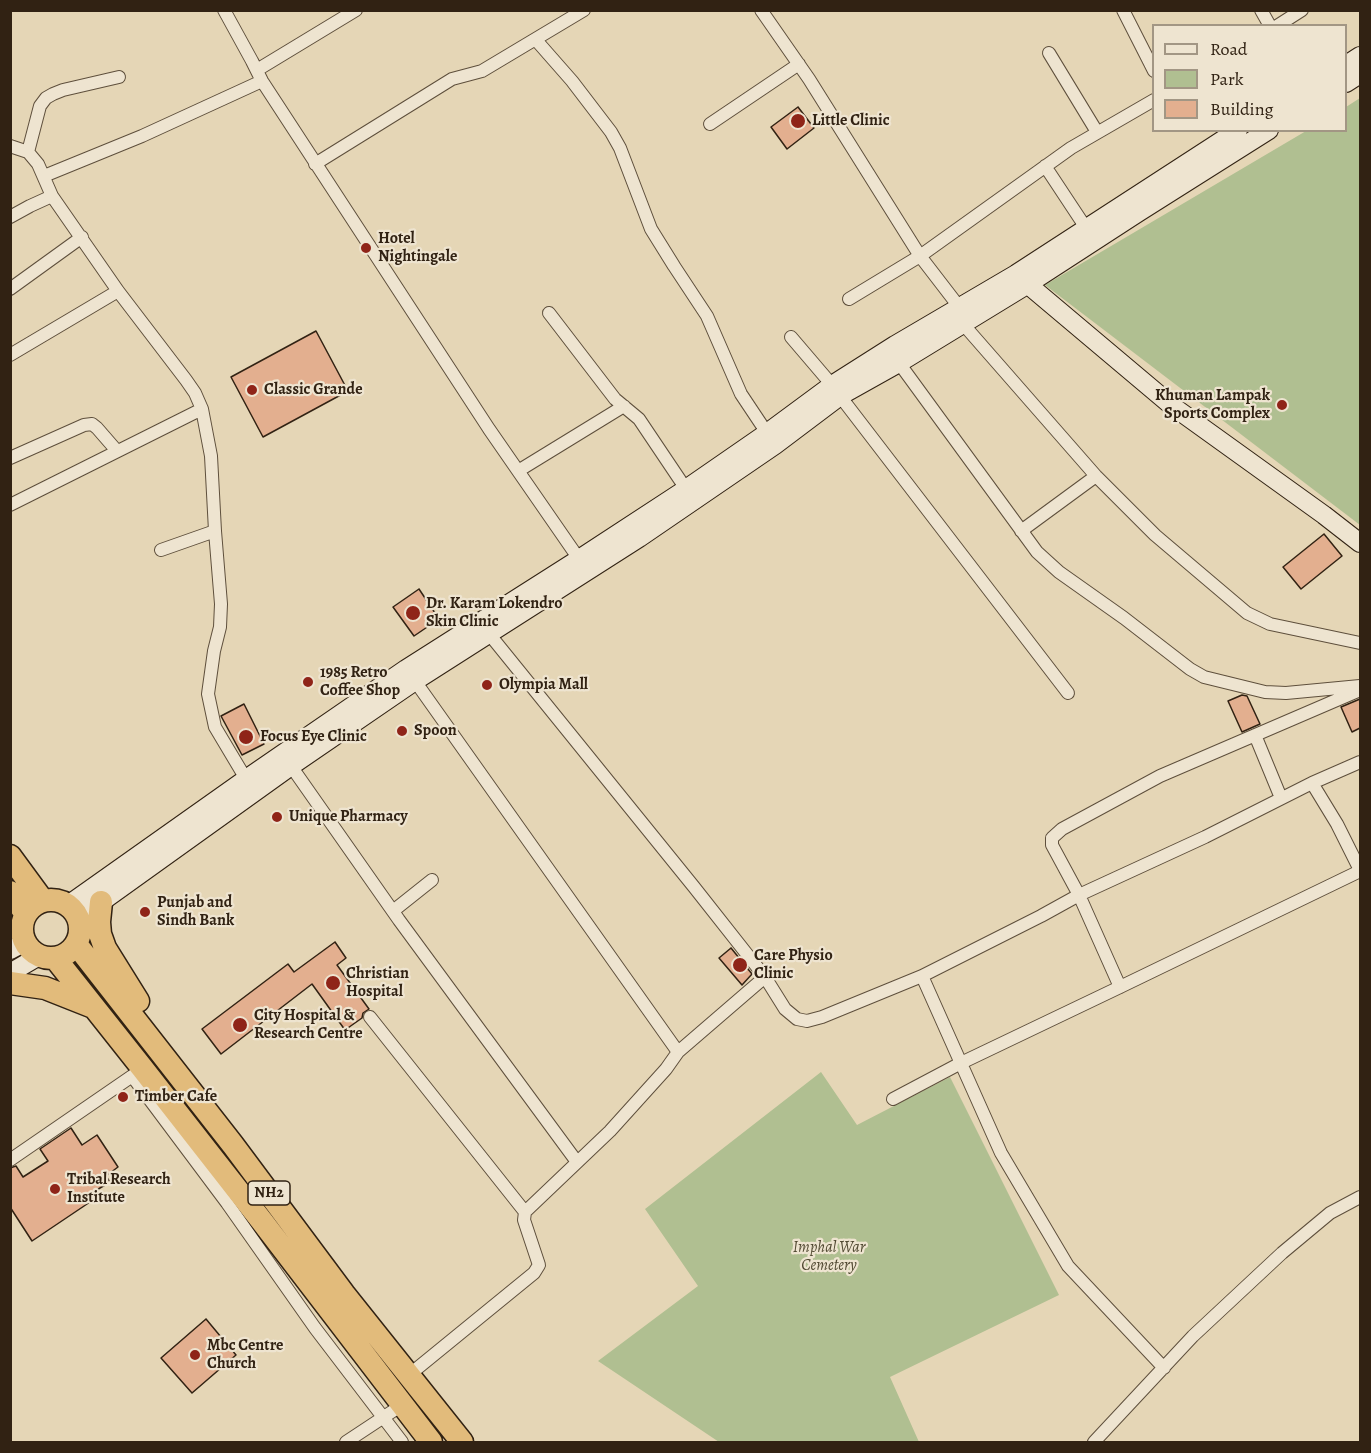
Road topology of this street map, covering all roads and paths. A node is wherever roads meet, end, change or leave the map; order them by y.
1 (224, 10) edge
2 (356, 10) edge
3 (584, 10) edge
4 (761, 10) edge
5 (1123, 10) edge
6 (1261, 10) edge
7 (1302, 10) edge
8 (1269, 24) edge
9 (1280, 24) edge
10 (536, 40) junction
11 (1048, 53) dead end
12 (1360, 56) edge
13 (799, 64) junction
14 (1347, 64) edge
15 (1152, 68) edge
16 (1360, 74) edge
17 (259, 76) junction
18 (119, 77) dead end
19 (1347, 82) edge
20 (1152, 100) edge
21 (710, 124) dead end
22 (1097, 132) junction
23 (1235, 132) edge
24 (1266, 132) edge
25 (10, 146) edge
26 (28, 152) junction
27 (315, 164) junction
28 (1045, 166) junction
29 (44, 176) junction
30 (52, 196) junction
31 (10, 217) edge
32 (1086, 228) junction
33 (82, 237) junction
34 (920, 256) junction
35 (1021, 279) junction
36 (10, 289) edge
37 (118, 291) junction
38 (849, 299) dead end
39 (549, 313) dead end
40 (961, 316) junction
41 (791, 337) dead end
42 (10, 355) edge
43 (899, 363) junction
44 (836, 391) junction
45 (624, 406) junction
46 (202, 409) junction
47 (771, 439) junction
48 (117, 451) junction
49 (10, 458) edge
50 (519, 471) junction
51 (1096, 476) junction
52 (686, 489) junction
53 (10, 505) edge
54 (215, 531) junction
55 (1021, 531) junction
56 (1360, 543) edge
57 (161, 550) dead end
58 (579, 560) junction
59 (545, 590) junction
60 (490, 634) junction
61 (1360, 643) edge
62 (416, 681) junction
63 (1360, 688) edge
64 (1068, 693) dead end
65 (1254, 735) junction
66 (1360, 762) edge
67 (291, 766) junction
68 (246, 779) junction
69 (1312, 783) junction
70 (1281, 798) junction
71 (10, 856) edge
72 (1360, 871) edge
73 (432, 880) dead end
74 (10, 892) edge
75 (1079, 895) junction
76 (101, 902) junction
77 (35, 907) junction
78 (74, 911) junction
79 (393, 911) junction
80 (76, 944) junction
81 (32, 951) edge
82 (10, 973) edge
83 (922, 976) junction
84 (765, 977) junction
85 (10, 983) edge
86 (1120, 987) junction
87 (95, 1008) junction
88 (370, 1017) dead end
89 (162, 1052) junction
90 (678, 1052) junction
91 (961, 1063) junction
92 (138, 1072) junction
93 (893, 1100) dead end
94 (10, 1160) edge
95 (577, 1162) junction
96 (1360, 1197) edge
97 (525, 1212) junction
98 (1164, 1368) junction
99 (409, 1375) junction
100 (393, 1411) junction
101 (346, 1443) edge
102 (402, 1443) edge
103 (431, 1443) edge
104 (462, 1443) edge
105 (1094, 1443) edge

1 - 17 street
2 - 17 street
3 - 10 street
4 - 13 street
5 - 15 street
6 - 8 street
7 - 9 street
10 - 27 street
10 - 47 street
11 - 22 street
12 - 14 main road
13 - 21 street
13 - 34 street
16 - 19 main road
17 - 27 street
17 - 29 street
18 - 26 street
20 - 22 street
22 - 28 street
23 - 32 main road
24 - 35 main road
25 - 26 street
26 - 29 street
27 - 50 street
28 - 32 street
28 - 34 street
29 - 30 street
30 - 31 street
30 - 33 street
32 - 35 main road
33 - 36 street
33 - 37 street
34 - 38 street
34 - 40 street
35 - 40 main road
35 - 56 main road
37 - 42 street
37 - 46 street
39 - 45 street
40 - 43 main road
40 - 44 main road
40 - 51 street
41 - 44 street
43 - 44 main road
43 - 55 street
44 - 47 main road
44 - 64 street
45 - 50 street
45 - 52 street
46 - 48 street
46 - 54 street
47 - 52 main road
47 - 59 main road
48 - 49 street
48 - 53 street
50 - 58 street
51 - 55 street
51 - 61 street
52 - 58 main road
54 - 57 street
54 - 68 street
55 - 63 street
58 - 59 main road
59 - 60 main road
59 - 68 main road
60 - 62 main road
60 - 84 street
62 - 67 main road
62 - 90 street
63 - 65 street
65 - 70 street
65 - 75 street
66 - 69 street
67 - 76 main road
67 - 79 street
68 - 78 main road
69 - 70 street
69 - 72 street
70 - 75 street
71 - 77 highway
72 - 86 street
73 - 79 street
74 - 77 highway
75 - 83 street
75 - 86 street
76 - 78 main road
76 - 89 highway
77 - 78 highway
77 - 81 highway
78 - 80 highway
79 - 95 street
80 - 81 highway
80 - 89 highway, NH2
81 - 82 main road
81 - 87 highway, NH2
83 - 84 street
83 - 91 street
84 - 90 street
85 - 87 highway
86 - 91 street
87 - 92 highway, NH2
88 - 97 street
89 - 99 highway, NH2
90 - 95 street
91 - 93 street
91 - 98 street
92 - 94 street
92 - 100 highway, NH2
95 - 97 street
96 - 98 street
97 - 99 street
98 - 105 street
99 - 104 highway, NH2
100 - 101 street
100 - 102 street
100 - 103 highway, NH2

